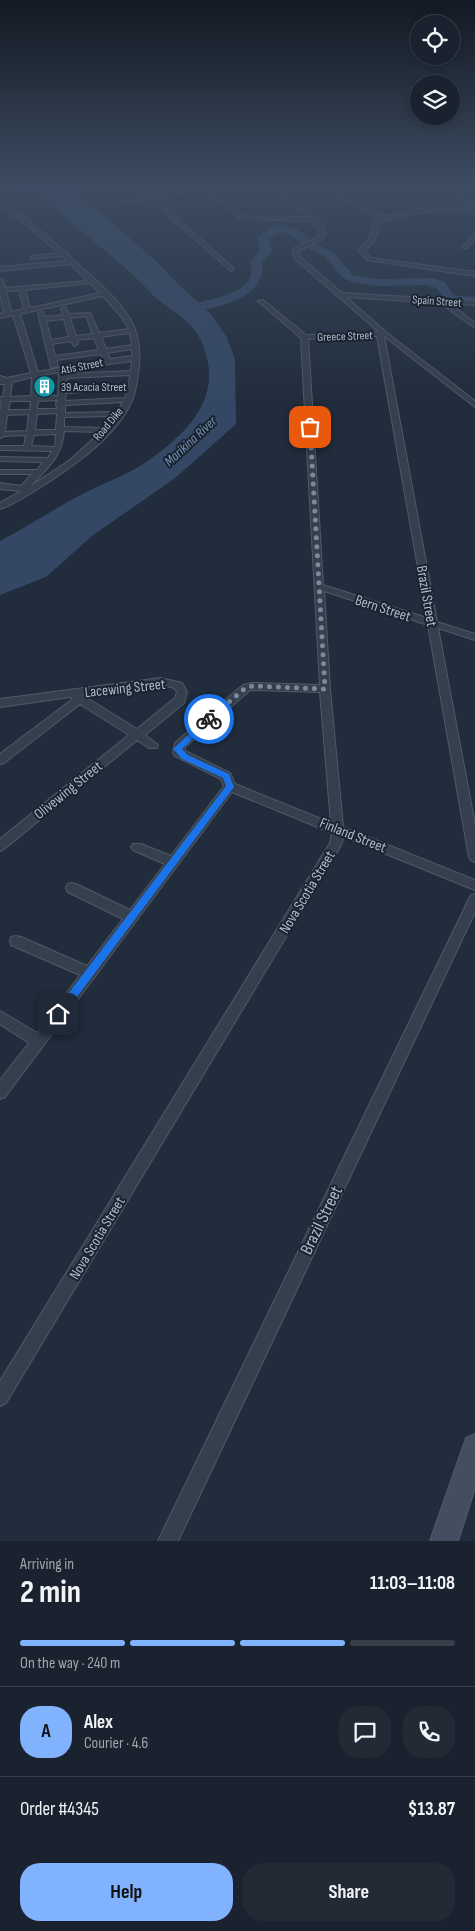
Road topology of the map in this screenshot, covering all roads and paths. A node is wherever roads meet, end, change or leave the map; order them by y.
1 (57, 255) edge
2 (67, 255) edge
3 (215, 255) edge
4 (296, 255) edge
5 (364, 255) edge
6 (0, 261) edge
7 (73, 262) junction
8 (0, 269) edge
9 (231, 269) dead end
10 (61, 270) dead end
11 (475, 274) edge
12 (0, 276) edge
13 (67, 281) junction
14 (90, 283) junction
15 (0, 285) edge
16 (50, 286) junction
17 (21, 288) junction
18 (103, 294) junction
19 (340, 295) junction
20 (89, 298) junction
21 (260, 301) dead end
22 (441, 301) junction
23 (65, 302) junction
24 (475, 303) edge
25 (53, 305) junction
26 (39, 308) junction
27 (28, 311) junction
28 (16, 313) junction
29 (8, 315) junction
30 (0, 316) edge
31 (65, 316) junction
32 (42, 319) junction
33 (475, 326) edge
34 (132, 331) junction
35 (383, 334) junction
36 (98, 335) junction
37 (304, 337) junction
38 (73, 339) junction
39 (48, 342) junction
40 (135, 347) junction
41 (101, 350) junction
42 (78, 354) junction
43 (52, 358) junction
44 (136, 358) junction
45 (106, 361) junction
46 (82, 364) junction
47 (60, 372) junction
48 (134, 373) junction
49 (34, 376) junction
50 (0, 377) edge
51 (4, 382) edge
52 (132, 387) junction
53 (4, 399) edge
54 (35, 399) junction
55 (128, 400) junction
56 (61, 404) junction
57 (475, 405) edge
58 (2, 412) edge
59 (34, 412) junction
60 (118, 414) junction
61 (60, 430) junction
62 (105, 430) junction
63 (31, 432) junction
64 (0, 435) edge
65 (0, 448) edge
66 (27, 448) junction
67 (57, 449) junction
68 (0, 460) edge
69 (50, 460) junction
70 (0, 472) edge
71 (38, 472) junction
72 (0, 486) edge
73 (28, 489) junction
74 (4, 501) edge
75 (0, 506) edge
76 (320, 587) junction
77 (432, 624) junction
78 (475, 637) edge
79 (325, 689) junction
80 (76, 696) junction
81 (0, 703) edge
82 (136, 734) junction
83 (153, 745) dead end
84 (0, 760) edge
85 (230, 787) junction
86 (339, 829) junction
87 (0, 846) edge
88 (137, 846) dead end
89 (475, 857) edge
90 (174, 862) junction
91 (475, 885) edge
92 (72, 888) dead end
93 (475, 899) edge
94 (132, 917) junction
95 (16, 941) dead end
96 (89, 973) junction
97 (0, 1017) edge
98 (38, 1041) junction
99 (0, 1092) edge
100 (0, 1398) edge
101 (475, 1447) edge
102 (168, 1541) edge
103 (444, 1541) edge

1 - 6 street
2 - 7 street, Road Dike
3 - 9 street
4 - 19 street
5 - 11 street
7 - 8 street
7 - 14 street, Road Dike
10 - 12 street
13 - 14 street
13 - 15 street
13 - 16 street
13 - 23 street
14 - 18 street, Road Dike
14 - 20 street
15 - 17 street
15 - 29 street
16 - 17 street
16 - 25 street
17 - 27 street
18 - 20 street
18 - 34 street, Road Dike
19 - 22 street, Spain Street
19 - 35 street
20 - 23 street
21 - 37 street
22 - 24 street, Spain Street
22 - 33 street
23 - 25 street
23 - 31 street
25 - 26 street
26 - 27 street
26 - 32 street
27 - 28 street
28 - 29 street
28 - 49 street
29 - 30 street
31 - 32 street
31 - 36 street
31 - 38 street
32 - 39 street
34 - 36 street
34 - 40 street, Road Dike
35 - 37 street, Greece Street
35 - 57 street
35 - 77 street, Brazil Street
36 - 38 street
36 - 41 street
37 - 76 street, Nova Scotia Street
38 - 39 street
38 - 42 street
39 - 43 street
40 - 41 street
40 - 44 street, Road Dike
41 - 42 street
41 - 45 street
42 - 43 street
42 - 46 street
43 - 47 street
44 - 45 street, Atis Street
44 - 48 street, Road Dike
45 - 46 street, Atis Street
46 - 47 street, Atis Street
47 - 48 street
47 - 49 street, Atis Street
47 - 56 street
48 - 52 street, Road Dike
49 - 51 street, Atis Street
49 - 54 street
50 - 51 street
51 - 53 street
52 - 55 street, Road Dike
52 - 56 street
53 - 54 street
53 - 58 street
54 - 56 street
54 - 59 street
55 - 56 street
55 - 60 street, Road Dike
56 - 59 street
56 - 60 street
56 - 61 street
58 - 59 street
58 - 64 street
59 - 63 street
60 - 62 street, Road Dike
61 - 62 street
61 - 63 street
61 - 67 street
62 - 73 street, Road Dike
63 - 64 street
63 - 66 street
65 - 66 street
66 - 67 street
67 - 69 street
68 - 69 street
69 - 71 street
70 - 71 street
71 - 73 street
72 - 73 street
73 - 74 street, Road Dike
74 - 75 street, Road Dike
76 - 77 street, Bern Street
76 - 79 street, Nova Scotia Street
77 - 78 street, Bern Street
77 - 89 street, Brazil Street
79 - 85 street
79 - 86 street, Nova Scotia Street
80 - 81 street, Lacewing Street
80 - 82 street
80 - 82 street, Lacewing Street
80 - 84 street
82 - 83 street
82 - 87 street, Olivewing Street
85 - 86 street, Finland Street
85 - 90 street
86 - 91 street, Finland Street
86 - 100 street, Nova Scotia Street
88 - 90 street
90 - 94 street
92 - 94 street
93 - 102 street, Brazil Street
94 - 96 street
95 - 96 street
96 - 98 street
97 - 98 street
98 - 99 street
101 - 103 street

